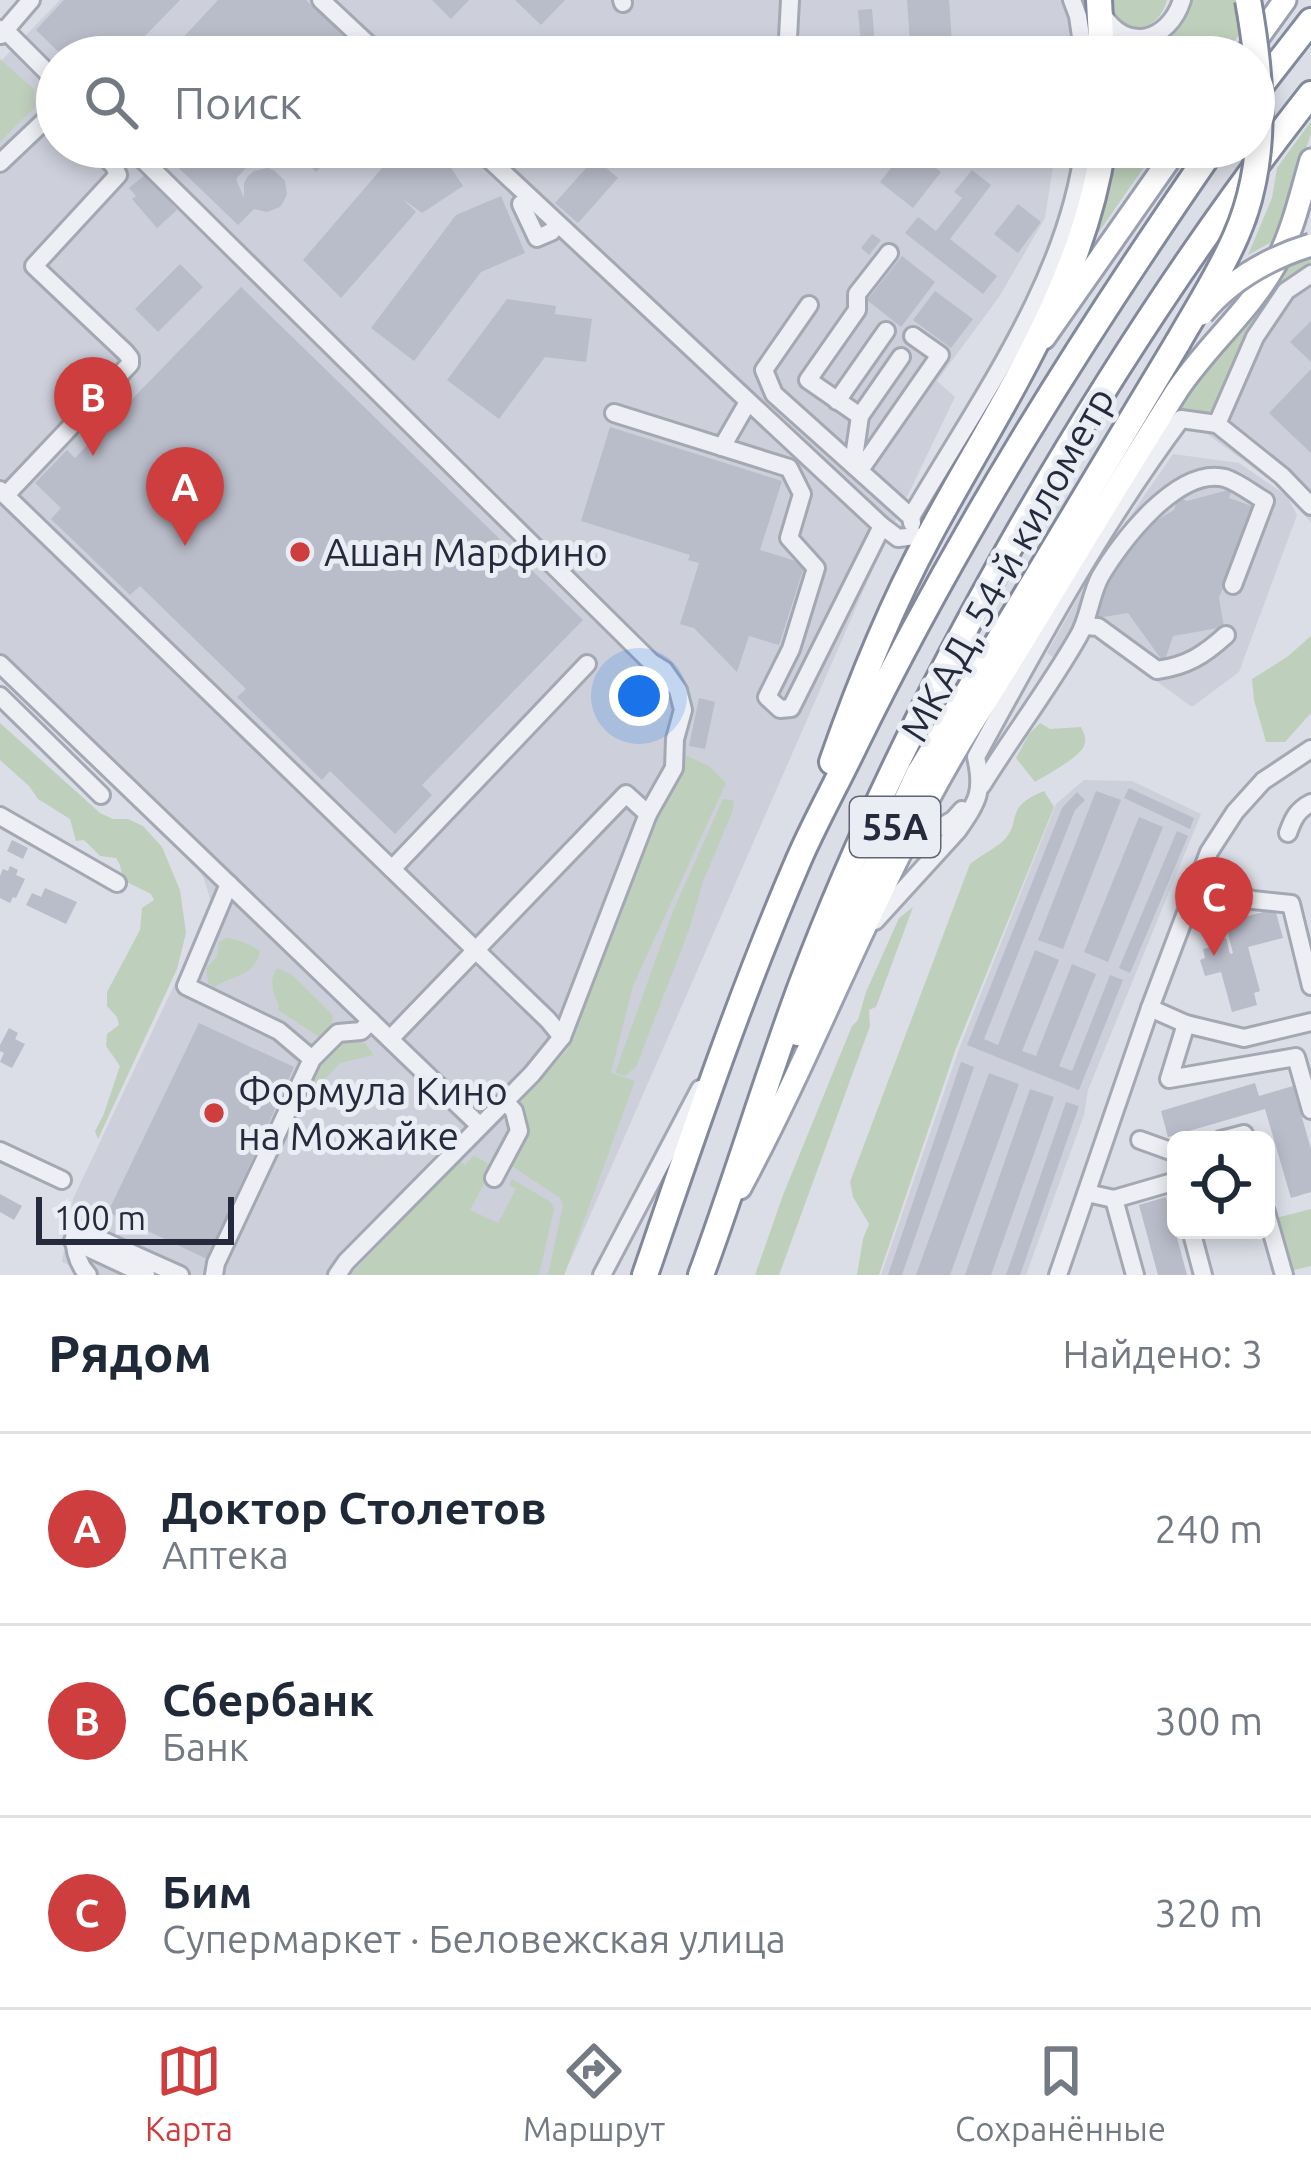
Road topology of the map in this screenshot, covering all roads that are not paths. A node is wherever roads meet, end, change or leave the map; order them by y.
1 (31, 0) edge
2 (321, 0) edge
3 (790, 0) edge
4 (1072, 0) edge
5 (1182, 0) edge
6 (1248, 0) edge
7 (1286, 0) edge
8 (1099, 3) edge
9 (1311, 21) edge
10 (2, 31) edge
11 (360, 36) edge
12 (788, 36) edge
13 (1081, 36) edge
14 (1101, 36) edge
15 (1125, 36) edge
16 (1146, 36) edge
17 (1253, 36) edge
18 (1259, 36) edge
19 (36, 63) edge
20 (1275, 67) edge
21 (1311, 94) edge
22 (36, 128) edge
23 (1275, 139) edge
24 (1311, 160) edge
25 (0, 163) edge
26 (115, 168) edge
27 (151, 168) edge
28 (498, 168) edge
29 (1080, 168) edge
30 (1099, 168) edge
31 (1163, 168) edge
32 (1199, 168) edge
33 (1254, 168) edge
34 (1255, 168) edge
35 (520, 204) dead end
36 (557, 226) junction
37 (1311, 245) edge
38 (889, 253) dead end
39 (1311, 274) edge
40 (809, 305) dead end
41 (886, 331) dead end
42 (913, 336) dead end
43 (1178, 342) junction
44 (901, 357) dead end
45 (1022, 367) junction
46 (837, 400) junction
47 (748, 402) junction
48 (614, 413) dead end
49 (860, 416) junction
50 (1217, 424) junction
51 (722, 447) junction
52 (856, 467) junction
53 (3, 493) edge
54 (1311, 506) edge
55 (910, 517) junction
56 (882, 526) junction
57 (921, 538) junction
58 (1233, 585) dead end
59 (1085, 626) junction
60 (1226, 635) dead end
61 (0, 664) edge
62 (587, 664) dead end
63 (0, 696) edge
64 (52, 714) junction
65 (36, 731) junction
66 (1311, 749) edge
67 (982, 784) junction
68 (101, 795) dead end
69 (1311, 803) edge
70 (922, 809) junction
71 (649, 814) junction
72 (2, 821) edge
73 (1288, 833) dead end
74 (801, 855) junction
75 (392, 869) junction
76 (1196, 883) junction
77 (117, 884) dead end
78 (229, 884) junction
79 (1304, 926) edge
80 (857, 946) junction
81 (476, 950) junction
82 (1311, 986) edge
83 (1150, 1008) junction
84 (371, 1022) junction
85 (1311, 1022) edge
86 (1186, 1024) junction
87 (562, 1037) junction
88 (390, 1040) junction
89 (724, 1047) junction
90 (312, 1059) junction
91 (505, 1101) junction
92 (759, 1109) junction
93 (1311, 1110) edge
94 (479, 1126) junction
95 (1140, 1140) dead end
96 (0, 1150) edge
97 (1167, 1150) edge
98 (494, 1178) dead end
99 (62, 1180) dead end
100 (1167, 1184) edge
101 (1087, 1193) junction
102 (1114, 1199) junction
103 (718, 1229) junction
104 (74, 1234) junction
105 (1193, 1239) edge
106 (1274, 1239) edge
107 (88, 1275) edge
108 (146, 1275) edge
109 (180, 1275) edge
110 (214, 1275) edge
111 (337, 1275) edge
112 (602, 1275) edge
113 (645, 1275) edge
114 (701, 1275) edge
115 (1058, 1275) edge
116 (1135, 1275) edge
117 (1203, 1275) edge
118 (1284, 1275) edge

1 - 10 street
2 - 11 street
3 - 12 street
4 - 13 street
5 - 16 street
6 - 17 highway, 55А, bridge
7 - 18 main road
8 - 14 highway
8 - 15 street
9 - 20 highway
10 - 19 street
21 - 23 highway, МКАД, 54-й километр
22 - 25 street
24 - 70 main road
26 - 53 street
27 - 71 street
28 - 36 street
29 - 55 street
30 - 45 highway
31 - 45 main road
32 - 74 highway, МКАД, 54-й километр
33 - 92 highway, МКАД, 54-й километр
34 - 43 highway, 55А, bridge
35 - 36 street
36 - 47 street
37 - 43 main road, bridge
38 - 46 street
39 - 50 street
40 - 52 street
41 - 46 street
42 - 52 street
43 - 92 highway, 55А
44 - 49 street
45 - 57 highway
46 - 49 street
47 - 51 street
47 - 56 street
48 - 51 street
49 - 52 street
50 - 54 street
50 - 67 street
51 - 56 street
52 - 55 street
53 - 75 street
55 - 57 street
56 - 57 street
57 - 74 highway
58 - 59 street
59 - 60 street
59 - 67 street
61 - 64 street
62 - 75 street
63 - 65 street
64 - 65 street
64 - 78 street
65 - 68 street
66 - 76 street
67 - 70 street
67 - 80 street
69 - 73 street
70 - 80 main road
71 - 81 street
71 - 87 street
72 - 77 street
74 - 89 highway, МКАД, 54-й километр
75 - 81 street
76 - 79 street
76 - 83 street
78 - 84 street
78 - 90 street
79 - 82 street
80 - 103 main road
81 - 87 street
81 - 88 street
83 - 86 street
83 - 101 street
84 - 88 street
84 - 90 street
85 - 86 street
86 - 93 street
87 - 91 street
88 - 94 street
89 - 112 street
89 - 113 highway, МКАД, 54-й километр
90 - 110 street
91 - 94 street
91 - 98 street
92 - 103 highway, МКАД, 54-й километр
94 - 111 street
95 - 97 street
96 - 99 street
100 - 102 street
101 - 102 street
101 - 115 street
102 - 116 street
103 - 114 highway, МКАД, 54-й километр
104 - 107 street
104 - 108 street
104 - 109 street
105 - 117 street
106 - 118 street

